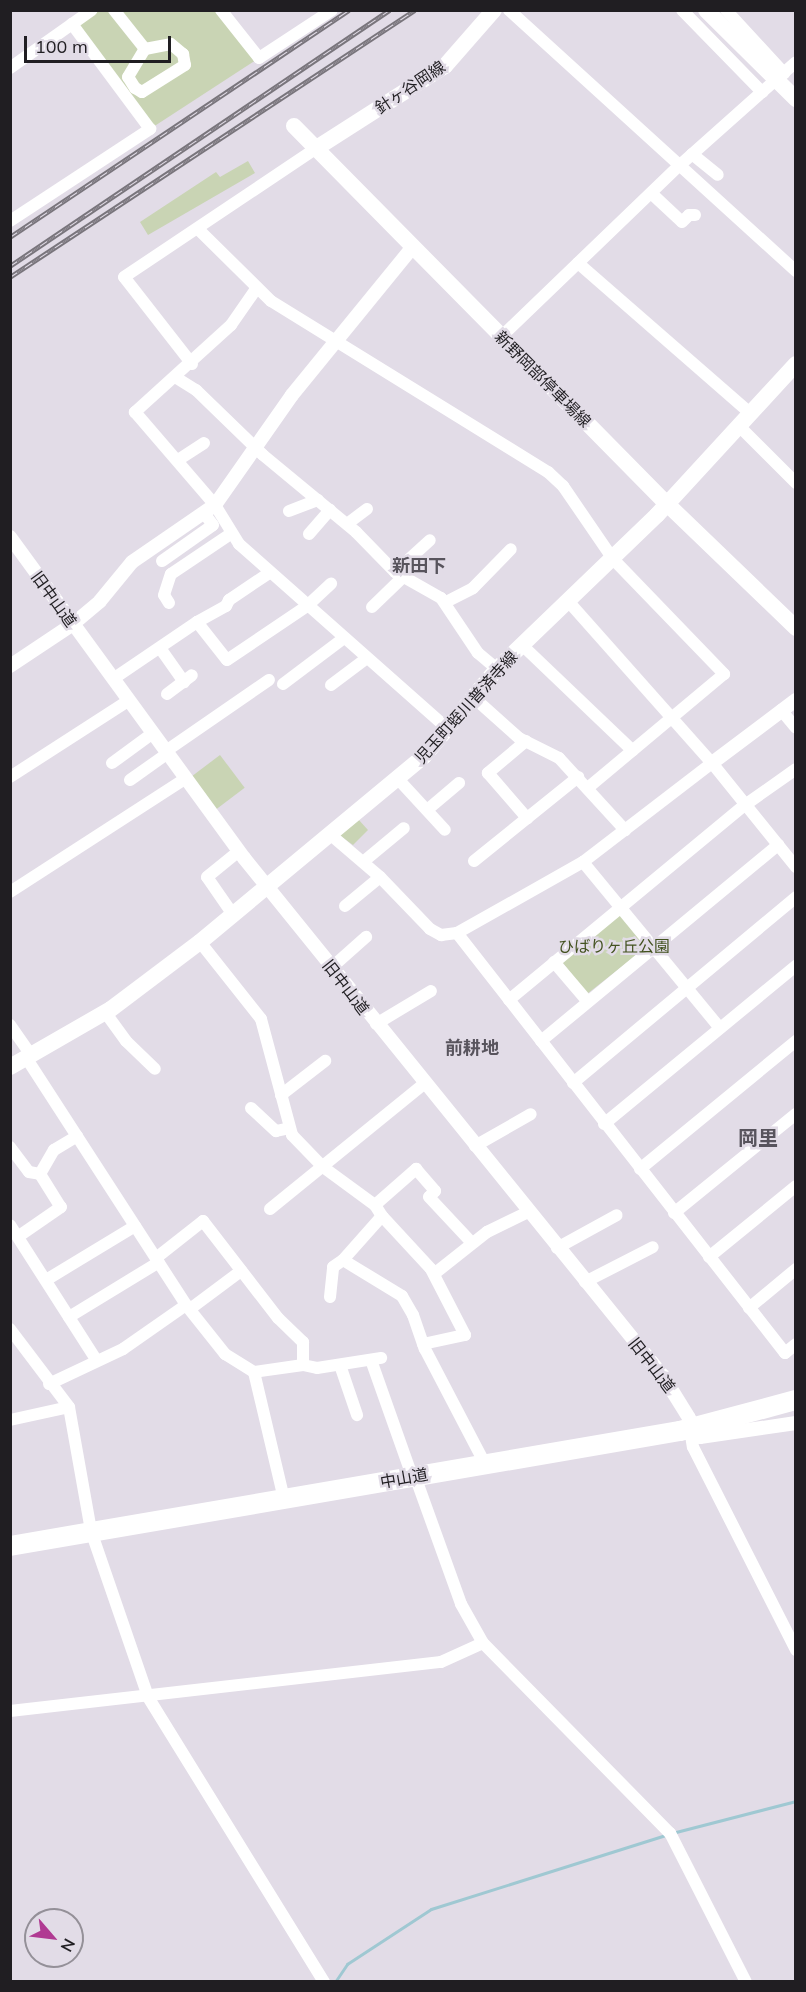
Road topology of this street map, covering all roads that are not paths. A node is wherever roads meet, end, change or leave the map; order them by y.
1 (92, 10) edge
2 (114, 10) edge
3 (221, 10) edge
4 (332, 10) edge
5 (494, 10) edge
6 (509, 10) edge
7 (682, 10) edge
8 (706, 10) edge
9 (726, 10) edge
10 (72, 24) junction
11 (145, 49) junction
12 (795, 62) edge
13 (10, 68) edge
14 (780, 76) junction
15 (762, 92) junction
16 (795, 99) edge
17 (294, 126) dead end
18 (315, 149) junction
19 (692, 154) junction
20 (680, 165) junction
21 (718, 175) dead end
22 (651, 193) junction
23 (695, 215) dead end
24 (10, 221) edge
25 (199, 230) junction
26 (412, 248) junction
27 (578, 263) junction
28 (795, 271) edge
29 (256, 288) junction
30 (501, 337) junction
31 (338, 341) junction
32 (192, 364) junction
33 (794, 370) edge
34 (175, 377) junction
35 (750, 413) junction
36 (739, 426) junction
37 (204, 443) dead end
38 (255, 448) junction
39 (178, 460) junction
40 (795, 483) edge
41 (318, 500) junction
42 (667, 504) junction
43 (210, 509) junction
44 (367, 509) dead end
45 (330, 510) junction
46 (289, 511) dead end
47 (347, 524) junction
48 (232, 533) junction
49 (309, 534) dead end
50 (10, 537) edge
51 (430, 540) dead end
52 (512, 549) dead end
53 (613, 559) junction
54 (162, 561) dead end
55 (269, 573) junction
56 (399, 574) junction
57 (331, 584) dead end
58 (568, 601) junction
59 (446, 602) junction
60 (169, 603) dead end
61 (307, 606) junction
62 (372, 607) dead end
63 (197, 622) junction
64 (73, 624) junction
65 (795, 628) edge
66 (344, 638) junction
67 (522, 645) junction
68 (160, 648) junction
69 (367, 658) junction
70 (10, 666) edge
71 (497, 669) junction
72 (113, 679) junction
73 (269, 680) dead end
74 (283, 684) dead end
75 (331, 685) dead end
76 (167, 694) dead end
77 (472, 696) junction
78 (795, 700) edge
79 (128, 701) junction
80 (782, 710) junction
81 (674, 718) junction
82 (446, 727) junction
83 (795, 728) edge
84 (153, 733) junction
85 (526, 741) junction
86 (633, 751) junction
87 (167, 752) junction
88 (112, 763) dead end
89 (712, 763) junction
90 (795, 769) edge
91 (10, 777) edge
92 (578, 777) junction
93 (186, 778) junction
94 (398, 779) junction
95 (130, 780) dead end
96 (459, 783) dead end
97 (589, 787) junction
98 (745, 805) junction
99 (427, 810) junction
100 (527, 818) junction
101 (404, 828) dead end
102 (445, 830) dead end
103 (625, 830) junction
104 (332, 836) junction
105 (778, 845) junction
106 (239, 852) junction
107 (793, 860) edge
108 (474, 861) dead end
109 (363, 862) junction
110 (583, 862) junction
111 (380, 877) junction
112 (12, 888) edge
113 (269, 888) junction
114 (795, 897) edge
115 (345, 906) dead end
116 (621, 908) junction
117 (234, 916) junction
118 (457, 933) junction
119 (366, 937) dead end
120 (200, 942) junction
121 (654, 948) junction
122 (554, 962) junction
123 (795, 966) edge
124 (331, 968) junction
125 (687, 988) junction
126 (431, 991) dead end
127 (509, 1000) junction
128 (588, 1002) junction
129 (105, 1012) junction
130 (376, 1024) junction
131 (10, 1025) edge
132 (720, 1028) junction
133 (540, 1041) junction
134 (795, 1041) edge
135 (30, 1058) junction
136 (325, 1061) dead end
137 (10, 1067) edge
138 (155, 1069) dead end
139 (573, 1083) junction
140 (424, 1084) junction
141 (281, 1095) junction
142 (251, 1108) dead end
143 (531, 1114) dead end
144 (795, 1114) edge
145 (604, 1124) junction
146 (290, 1128) junction
147 (77, 1136) junction
148 (475, 1146) junction
149 (10, 1147) edge
150 (322, 1167) junction
151 (640, 1169) junction
152 (40, 1174) junction
153 (795, 1186) edge
154 (375, 1205) junction
155 (270, 1209) dead end
156 (528, 1212) junction
157 (675, 1213) junction
158 (617, 1215) dead end
159 (382, 1216) junction
160 (10, 1225) edge
161 (135, 1226) junction
162 (18, 1236) junction
163 (472, 1243) junction
164 (653, 1247) dead end
165 (557, 1248) junction
166 (709, 1257) junction
167 (157, 1260) junction
168 (344, 1260) junction
169 (795, 1269) edge
170 (242, 1271) junction
171 (434, 1274) junction
172 (46, 1280) junction
173 (585, 1282) junction
174 (330, 1297) dead end
175 (188, 1307) junction
176 (749, 1308) junction
177 (69, 1317) junction
178 (10, 1329) edge
179 (423, 1344) junction
180 (795, 1344) edge
181 (97, 1361) junction
182 (303, 1365) junction
183 (340, 1365) junction
184 (254, 1372) junction
185 (49, 1384) junction
186 (780, 1405) edge
187 (69, 1407) junction
188 (357, 1415) dead end
189 (10, 1420) edge
190 (793, 1424) edge
191 (690, 1429) junction
192 (485, 1464) junction
193 (414, 1476) junction
194 (284, 1499) junction
195 (91, 1531) junction
196 (10, 1545) edge
197 (483, 1643) junction
198 (795, 1650) edge
199 (148, 1697) junction
200 (10, 1712) edge
201 (324, 1982) edge
202 (746, 1982) edge

1 - 10 street
2 - 11 street
3 - 4 street
5 - 18 main road, 針ヶ谷岡線
6 - 20 street
7 - 15 street
8 - 14 main road
9 - 14 street
10 - 13 street
10 - 24 street
11 - 11 street
12 - 14 street
14 - 15 street
14 - 16 main road
15 - 19 street
17 - 18 main road, 新野岡部停車場線
18 - 25 street
18 - 26 main road, 新野岡部停車場線
19 - 20 street
19 - 21 street
20 - 22 street
20 - 28 street
22 - 23 street
22 - 27 street
25 - 29 street
25 - 32 street
26 - 30 main road, 新野岡部停車場線
26 - 31 street
27 - 30 street
27 - 35 street
29 - 31 street
29 - 32 street
30 - 42 main road, 新野岡部停車場線
31 - 38 street
31 - 53 street
32 - 34 street
33 - 35 main road, 児玉町蛭川普済寺線
34 - 38 street
34 - 39 street
35 - 36 main road, 児玉町蛭川普済寺線
36 - 40 street
36 - 42 main road, 児玉町蛭川普済寺線
37 - 39 street
38 - 41 street
38 - 43 street
39 - 43 street
41 - 45 street
41 - 46 street
42 - 53 main road, 児玉町蛭川普済寺線
42 - 65 main road, 新野岡部停車場線
43 - 48 street
43 - 54 street
43 - 64 street
44 - 47 street
45 - 47 street
45 - 49 street
47 - 56 street
48 - 55 street
48 - 60 street
50 - 64 street, 旧中山道
51 - 56 street
52 - 59 street
53 - 58 main road, 児玉町蛭川普済寺線
53 - 81 street
55 - 61 street
55 - 63 street
56 - 59 street
56 - 62 street
57 - 61 street
58 - 67 main road, 児玉町蛭川普済寺線
58 - 81 street
59 - 71 street
61 - 63 street
61 - 66 street
63 - 68 street
64 - 70 street
64 - 72 street, 旧中山道
66 - 69 street
66 - 74 street
67 - 71 main road, 児玉町蛭川普済寺線
67 - 86 street
68 - 72 street
68 - 76 street
69 - 75 street
69 - 82 street
71 - 77 main road, 児玉町蛭川普済寺線
72 - 79 street, 旧中山道
73 - 87 street
77 - 82 main road, 児玉町蛭川普済寺線
77 - 85 street
78 - 80 street
79 - 84 street, 旧中山道
79 - 91 street
80 - 83 street
80 - 89 street
81 - 86 street
81 - 89 street
82 - 94 main road, 児玉町蛭川普済寺線
84 - 87 street, 旧中山道
84 - 88 street
85 - 92 street
85 - 100 street
86 - 97 street
87 - 93 street, 旧中山道
87 - 95 street
89 - 98 street
89 - 103 street
90 - 98 street
92 - 97 street
92 - 100 street
93 - 106 street, 旧中山道
93 - 112 street
94 - 99 street
94 - 104 main road, 児玉町蛭川普済寺線
96 - 99 street
97 - 103 street
98 - 105 street
98 - 116 street
99 - 102 street
100 - 108 street
101 - 109 street
103 - 110 street
104 - 109 street
104 - 113 main road, 児玉町蛭川普済寺線
105 - 107 street
105 - 121 street
106 - 113 street, 旧中山道
106 - 117 street
109 - 111 street
110 - 116 street
110 - 118 street
111 - 115 street
111 - 118 street
113 - 117 main road, 児玉町蛭川普済寺線
113 - 124 street, 旧中山道
114 - 125 street
116 - 121 street
116 - 122 street
117 - 120 main road, 児玉町蛭川普済寺線
118 - 127 street
119 - 124 street
120 - 129 main road, 児玉町蛭川普済寺線
120 - 141 street
121 - 125 street
121 - 128 street
122 - 127 street
122 - 128 street
123 - 132 street
124 - 130 street, 旧中山道
125 - 132 street
125 - 139 street
126 - 130 street
127 - 133 street
128 - 133 street
129 - 135 main road, 児玉町蛭川普済寺線
129 - 138 street
130 - 140 street, 旧中山道
131 - 135 street
132 - 145 street
133 - 139 street
134 - 151 street
135 - 137 main road, 児玉町蛭川普済寺線
135 - 147 street
136 - 141 street
139 - 145 street
140 - 148 street, 旧中山道
140 - 150 street
141 - 146 street
142 - 146 street
143 - 148 street
144 - 157 street
145 - 151 street
146 - 150 street
147 - 152 street
147 - 161 street
148 - 156 street, 旧中山道
149 - 152 street
150 - 154 street
150 - 155 street
151 - 157 street
152 - 162 street
153 - 166 street
154 - 159 street
154 - 163 street
156 - 163 street
156 - 165 street, 旧中山道
157 - 166 street
158 - 165 street
159 - 168 street
159 - 171 street
160 - 162 street
161 - 167 street
161 - 172 street
162 - 172 street
163 - 171 street
164 - 173 street
165 - 173 street, 旧中山道
166 - 176 street
167 - 170 street
167 - 175 street
167 - 177 street
168 - 174 street
168 - 179 street
169 - 176 street
170 - 175 street
170 - 182 street
171 - 179 street
172 - 177 street
173 - 191 street, 旧中山道
175 - 181 street
175 - 184 street
176 - 180 street
177 - 181 street
178 - 185 street
179 - 192 street
181 - 185 street
182 - 183 street
182 - 184 street
183 - 188 street
183 - 193 street
184 - 194 street
185 - 187 street
186 - 190 street
186 - 191 highway, 中山道
187 - 189 street
187 - 195 street
190 - 191 street
191 - 192 highway, 中山道
191 - 198 street
192 - 193 highway, 中山道
193 - 194 highway, 中山道
193 - 197 street
194 - 195 highway, 中山道
195 - 196 highway, 中山道
195 - 199 street
197 - 199 street
197 - 202 street
199 - 200 street
199 - 201 street

